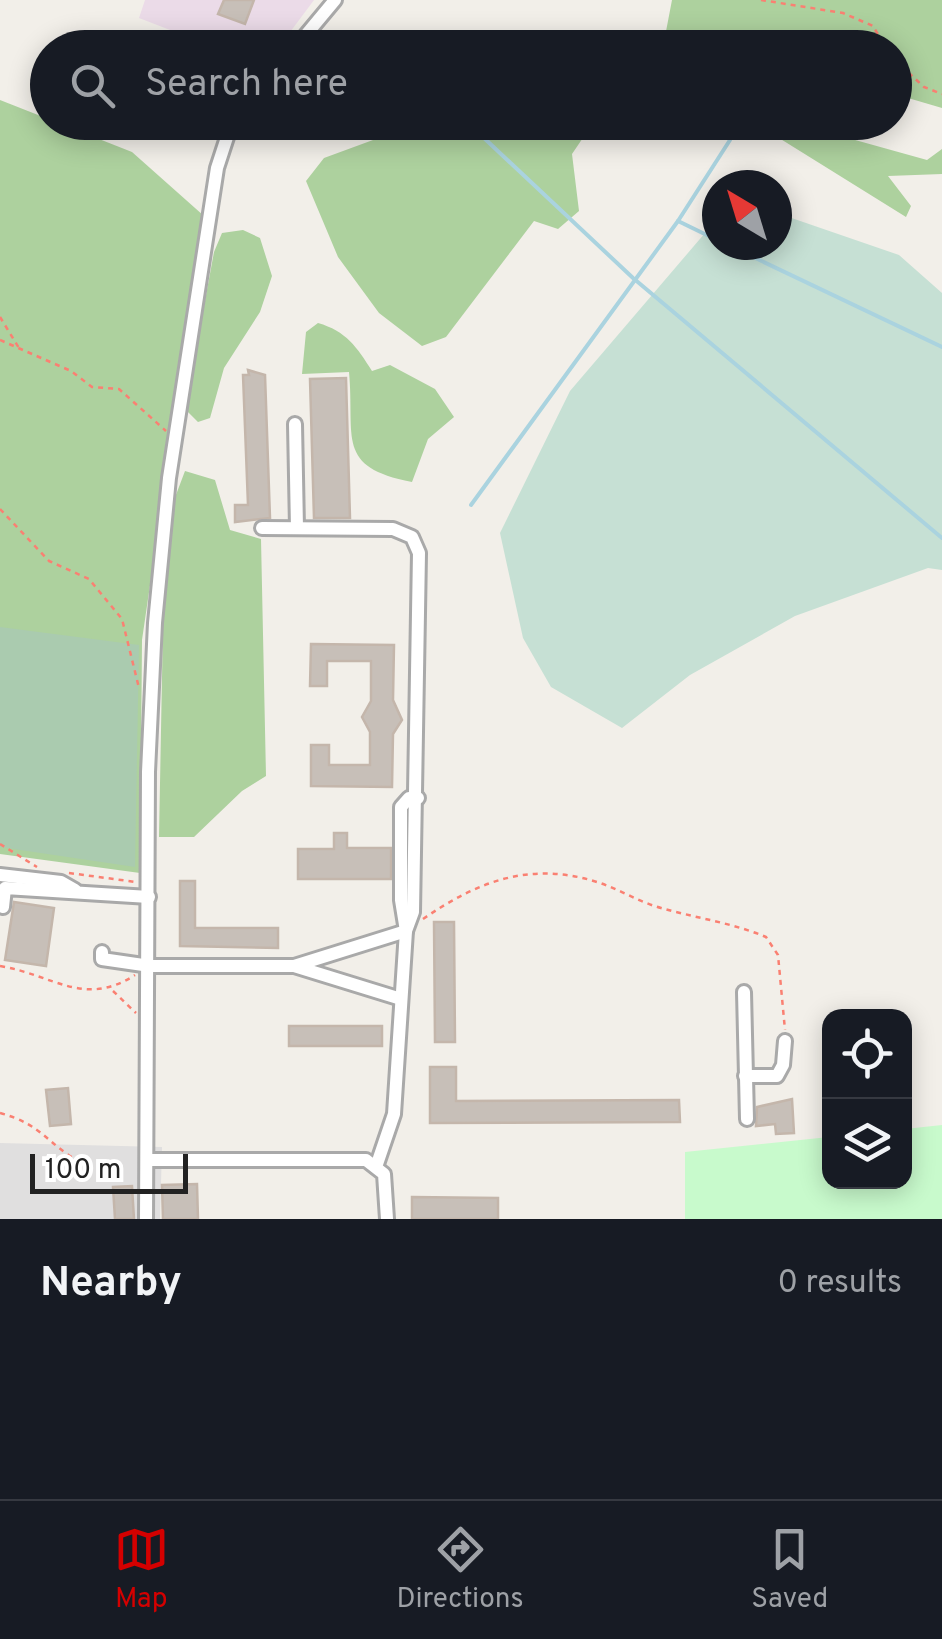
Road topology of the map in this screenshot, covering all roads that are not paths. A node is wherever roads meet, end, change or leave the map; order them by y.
1 (335, 0) edge
2 (310, 30) edge
3 (227, 140) edge
4 (295, 424) dead end
5 (262, 528) dead end
6 (297, 528) junction
7 (0, 875) edge
8 (149, 890) junction
9 (80, 892) junction
10 (2, 907) dead end
11 (406, 931) junction
12 (102, 952) dead end
13 (150, 966) junction
14 (294, 966) junction
15 (744, 992) dead end
16 (401, 999) junction
17 (786, 1041) road end
18 (745, 1076) junction
19 (747, 1118) dead end
20 (147, 1160) junction
21 (376, 1167) junction
22 (146, 1219) edge
23 (387, 1219) edge

1 - 2 street
3 - 8 street
4 - 6 street
5 - 6 street
6 - 11 street
7 - 9 street
8 - 9 street
8 - 13 street
9 - 10 street
11 - 14 street
11 - 16 street
12 - 13 street
13 - 14 street
13 - 20 street
14 - 16 street
15 - 18 street
16 - 21 street
17 - 18 street
18 - 19 street
20 - 21 street
20 - 22 street
21 - 23 street

